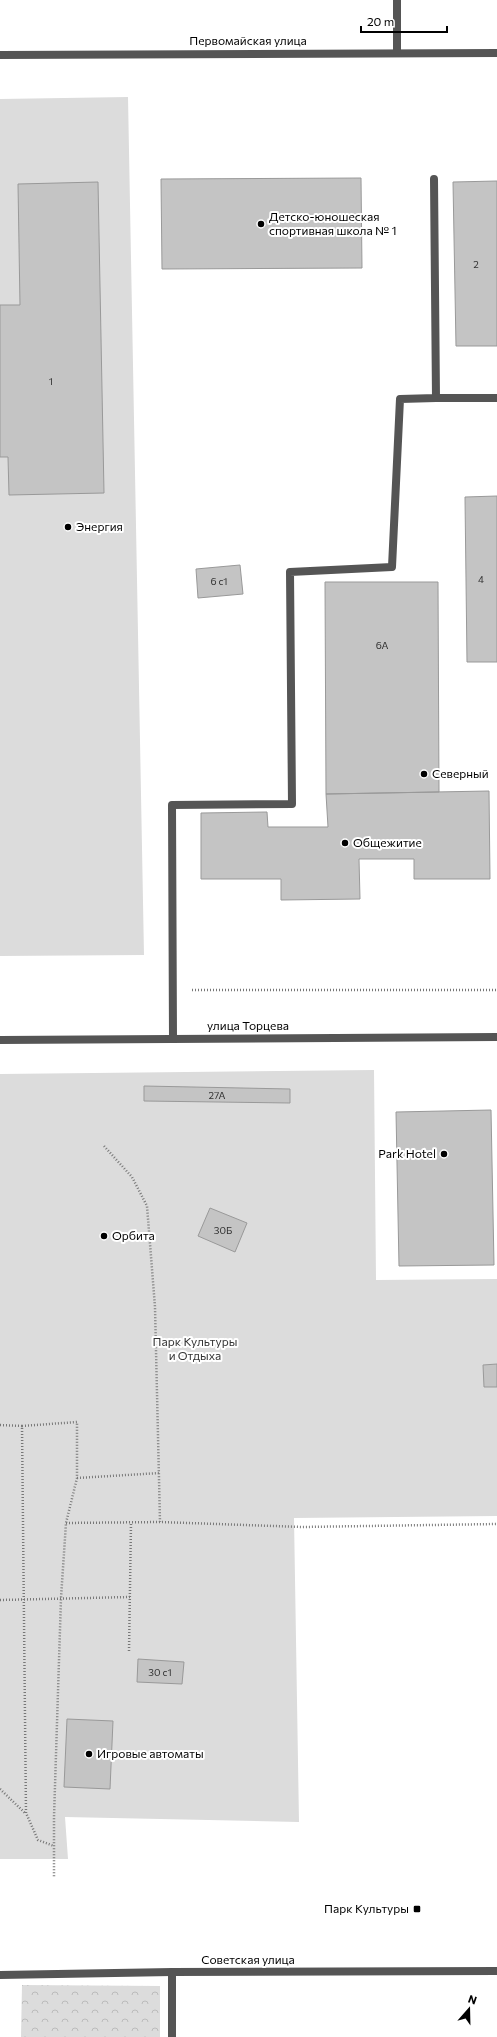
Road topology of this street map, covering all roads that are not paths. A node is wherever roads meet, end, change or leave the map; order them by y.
1 (396, 0) edge
2 (398, 52) junction
3 (497, 53) edge
4 (0, 55) edge
5 (434, 179) dead end
6 (436, 398) junction
7 (497, 398) edge
8 (497, 1037) edge
9 (173, 1039) junction
10 (0, 1040) edge
11 (497, 1971) edge
12 (172, 1972) junction
13 (0, 1975) edge
14 (172, 2037) edge

1 - 2 street
2 - 3 street, Первомайская улица
2 - 4 street, Первомайская улица
5 - 6 street
6 - 7 street
6 - 9 street
8 - 9 street, улица Торцева
9 - 10 street, улица Торцева
11 - 12 street, Советская улица
12 - 13 street, Советская улица
12 - 14 street

